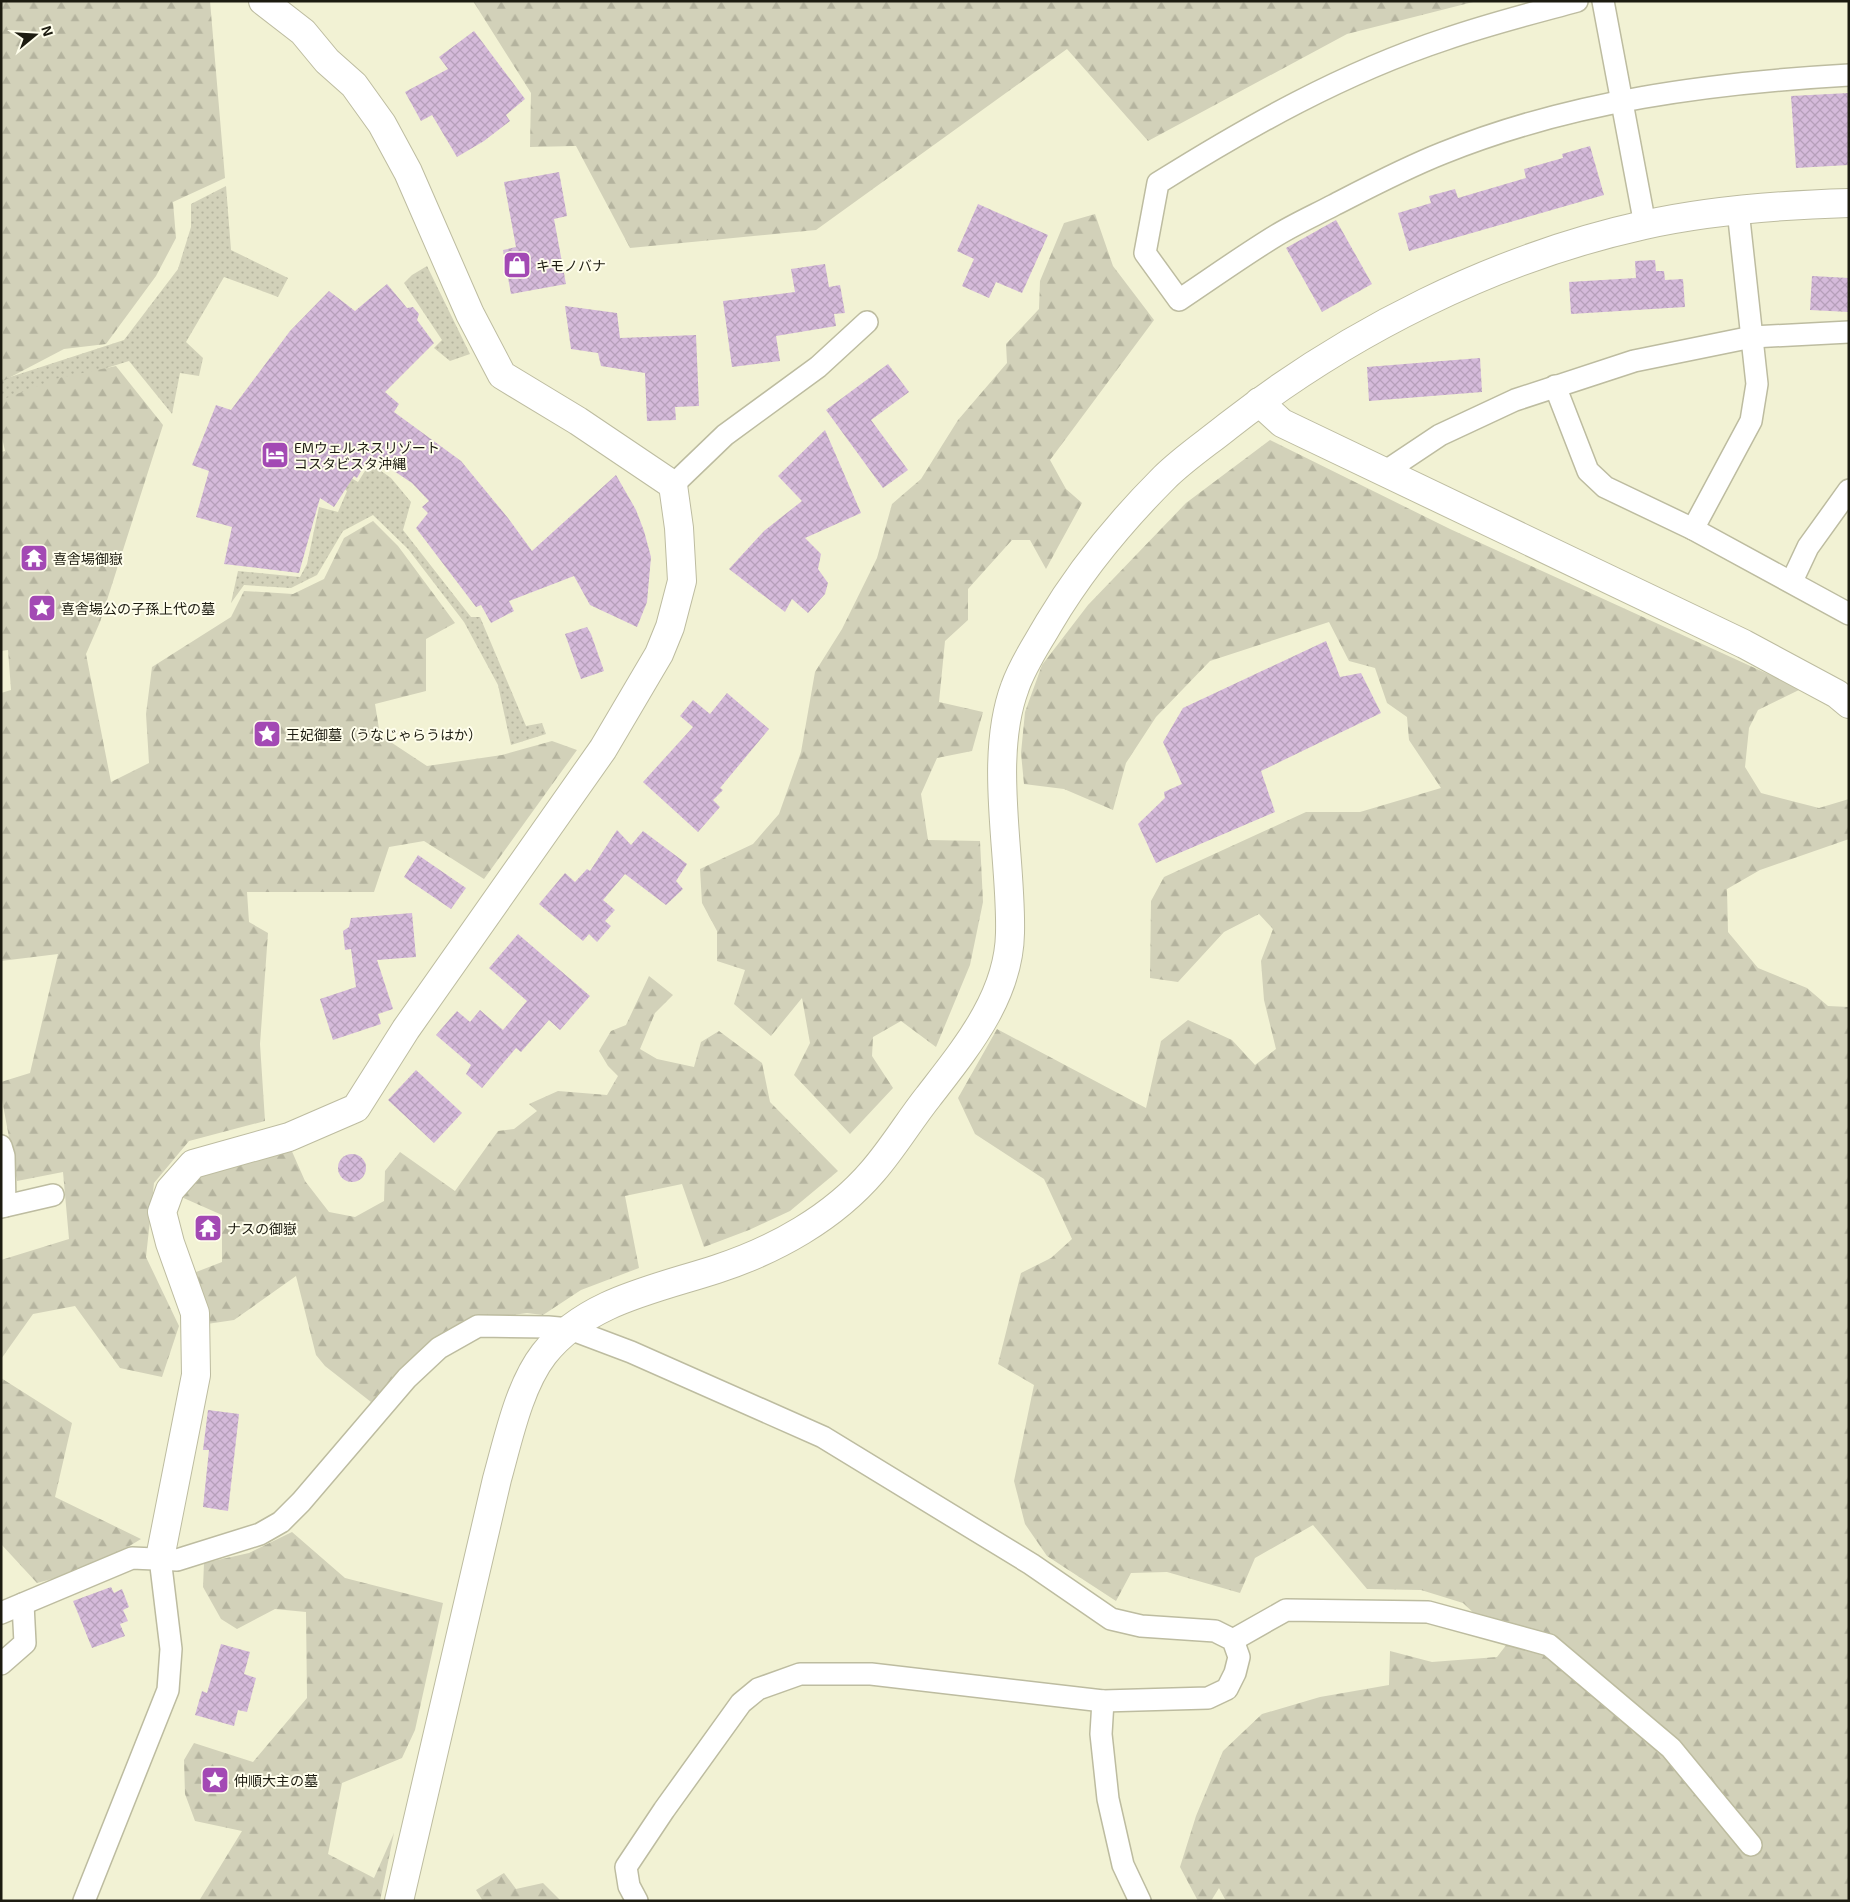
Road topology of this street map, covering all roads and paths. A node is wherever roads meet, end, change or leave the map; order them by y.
1 (263, 1) edge
2 (1577, 1) edge
3 (1603, 1) edge
4 (1849, 75) edge
5 (1621, 100) junction
6 (1849, 203) edge
7 (1738, 210) junction
8 (1645, 225) junction
9 (867, 322) dead end
10 (1849, 332) edge
11 (1752, 337) junction
12 (1555, 386) junction
13 (1259, 402) junction
14 (1383, 473) junction
15 (673, 485) junction
16 (1849, 490) edge
17 (1693, 529) junction
18 (1792, 582) junction
19 (1849, 614) edge
20 (1845, 693) edge
21 (1, 1146) edge
22 (53, 1195) dead end
23 (3, 1206) edge
24 (570, 1329) junction
25 (160, 1558) junction
26 (23, 1604) junction
27 (1, 1613) edge
28 (1233, 1640) junction
29 (1, 1664) edge
30 (1103, 1701) junction
31 (1751, 1845) dead end
32 (84, 1901) edge
33 (400, 1901) edge
34 (637, 1901) edge
35 (1140, 1901) edge

1 - 15 street
2 - 5 street
3 - 5 street
4 - 5 street
5 - 8 street
6 - 7 street
7 - 8 street
7 - 11 street
8 - 13 street
9 - 15 street
10 - 11 street
11 - 12 street
11 - 17 street
12 - 14 street
12 - 17 street
13 - 14 street
13 - 24 street
14 - 20 street
15 - 25 street
16 - 18 street
17 - 18 street
18 - 19 street
21 - 23 street
22 - 23 street
24 - 25 street
24 - 28 street
24 - 33 street
25 - 26 street
25 - 32 street
26 - 27 street
26 - 29 street
28 - 30 street
28 - 31 street
30 - 34 street
30 - 35 street

